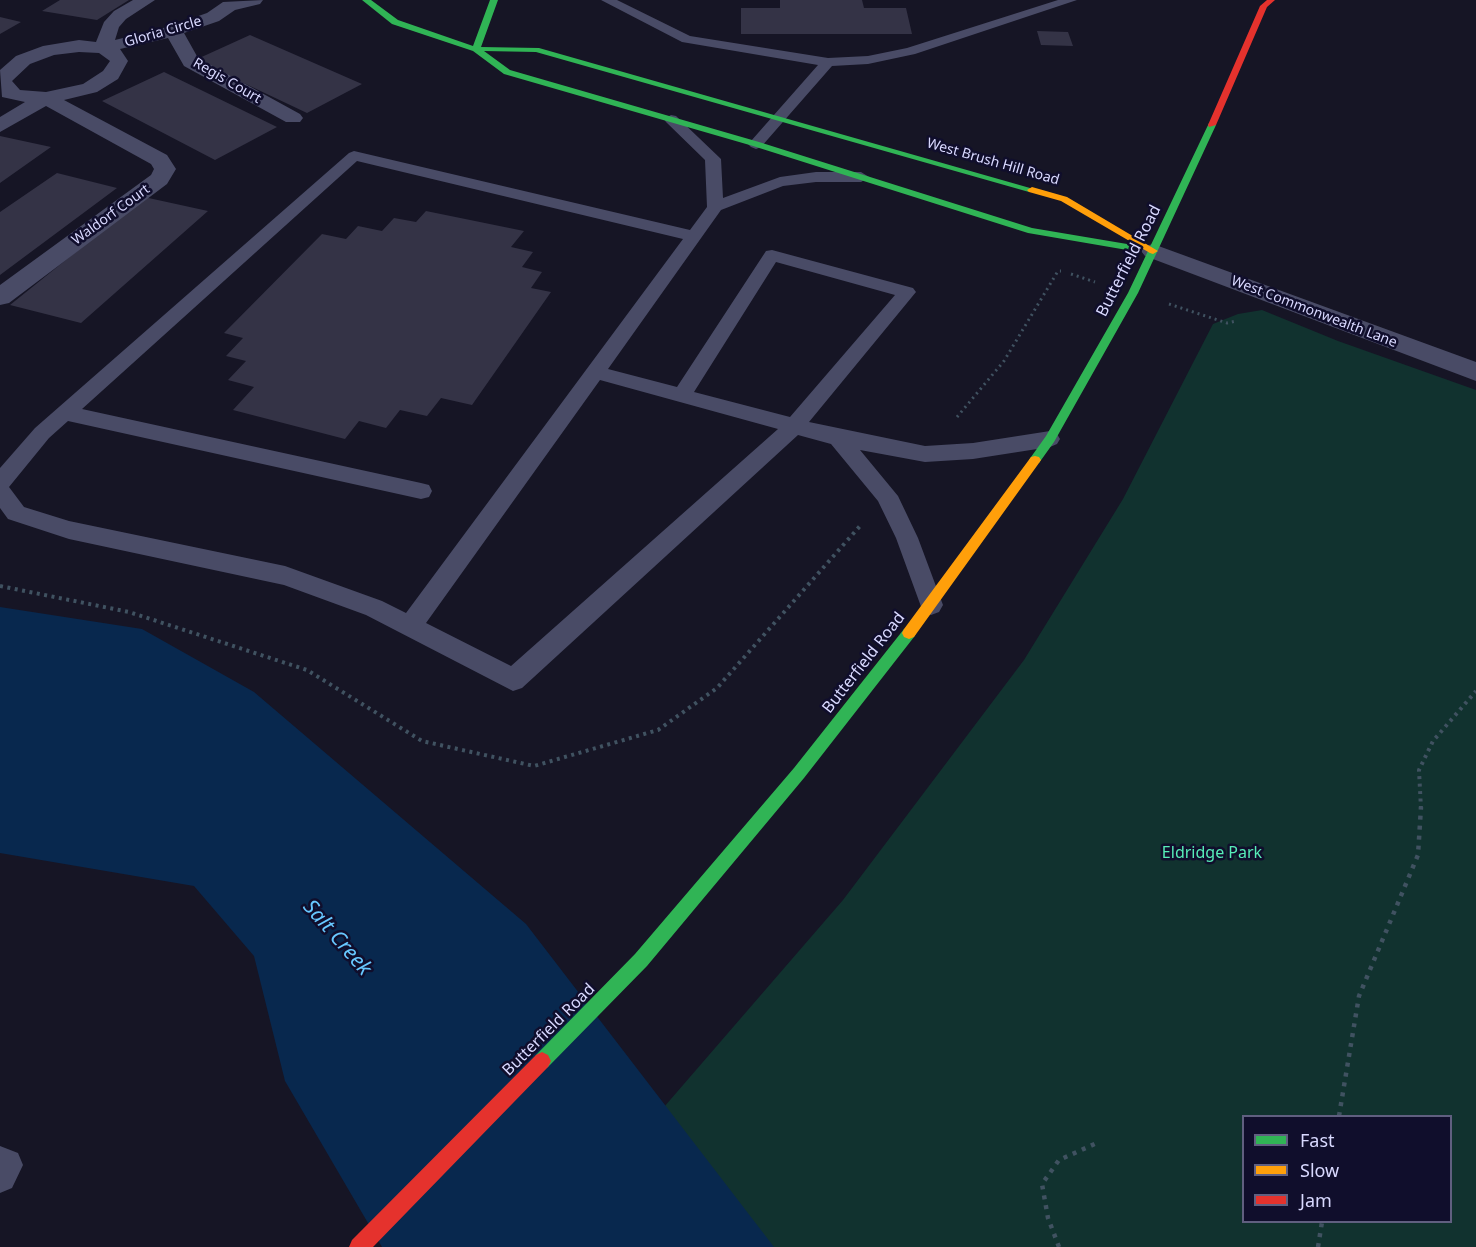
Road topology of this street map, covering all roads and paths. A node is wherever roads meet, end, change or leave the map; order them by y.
1 (146, 0) edge
2 (254, 0) edge
3 (366, 0) edge
4 (494, 0) edge
5 (607, 0) edge
6 (1071, 0) edge
7 (1266, 2) edge
8 (230, 3) edge
9 (173, 32) junction
10 (104, 48) junction
11 (476, 49) junction
12 (828, 62) junction
13 (6, 67) edge
14 (56, 96) junction
15 (293, 118) dead end
16 (671, 118) junction
17 (780, 118) junction
18 (0, 126) edge
19 (756, 144) junction
20 (861, 177) junction
21 (715, 207) junction
22 (694, 236) junction
23 (1153, 251) junction
24 (0, 297) edge
25 (595, 372) junction
26 (1476, 372) edge
27 (681, 396) junction
28 (65, 413) junction
29 (794, 426) junction
30 (838, 438) junction
31 (1050, 440) junction
32 (0, 482) edge
33 (0, 491) edge
34 (421, 491) dead end
35 (0, 586) edge
36 (931, 605) junction
37 (129, 612) dead end
38 (409, 627) junction
39 (1476, 692) edge
40 (1339, 1115) edge
41 (1099, 1142) dead end
42 (0, 1163) edge
43 (0, 1176) edge
44 (1322, 1223) edge
45 (358, 1247) edge
46 (1059, 1247) edge
47 (1318, 1247) edge

1 - 10 street, Gloria Circle
2 - 8 street, Gloria Circle
3 - 11 main road, West Brush Hill Road
4 - 11 main road
5 - 12 lane
6 - 12 lane
7 - 23 main road, Butterfield Road
8 - 9 street, Gloria Circle
9 - 10 street, Gloria Circle
9 - 15 street, Regis Court
10 - 13 street, Gloria Circle
10 - 14 street, Gloria Circle
11 - 16 main road, West Brush Hill Road
11 - 17 main road, West Brush Hill Road
12 - 17 lane
13 - 14 street, Gloria Circle
14 - 18 street
14 - 24 street, Waldorf Court
16 - 19 main road, West Brush Hill Road
16 - 21 lane
17 - 19 lane
17 - 23 main road, West Brush Hill Road
19 - 20 main road, West Brush Hill Road
20 - 21 lane
20 - 23 main road, West Brush Hill Road
21 - 22 lane
22 - 25 lane
22 - 28 lane
23 - 26 street, West Commonwealth Lane
23 - 31 main road, Butterfield Road
25 - 27 lane
25 - 38 lane
27 - 29 lane
27 - 29 lane
28 - 32 lane
28 - 34 lane
29 - 30 lane
29 - 38 lane
30 - 31 lane
30 - 36 lane
31 - 36 main road, Butterfield Road
33 - 38 lane
35 - 37 path
36 - 45 main road, Butterfield Road
39 - 40 path
41 - 46 path
42 - 43 lane
44 - 47 path

